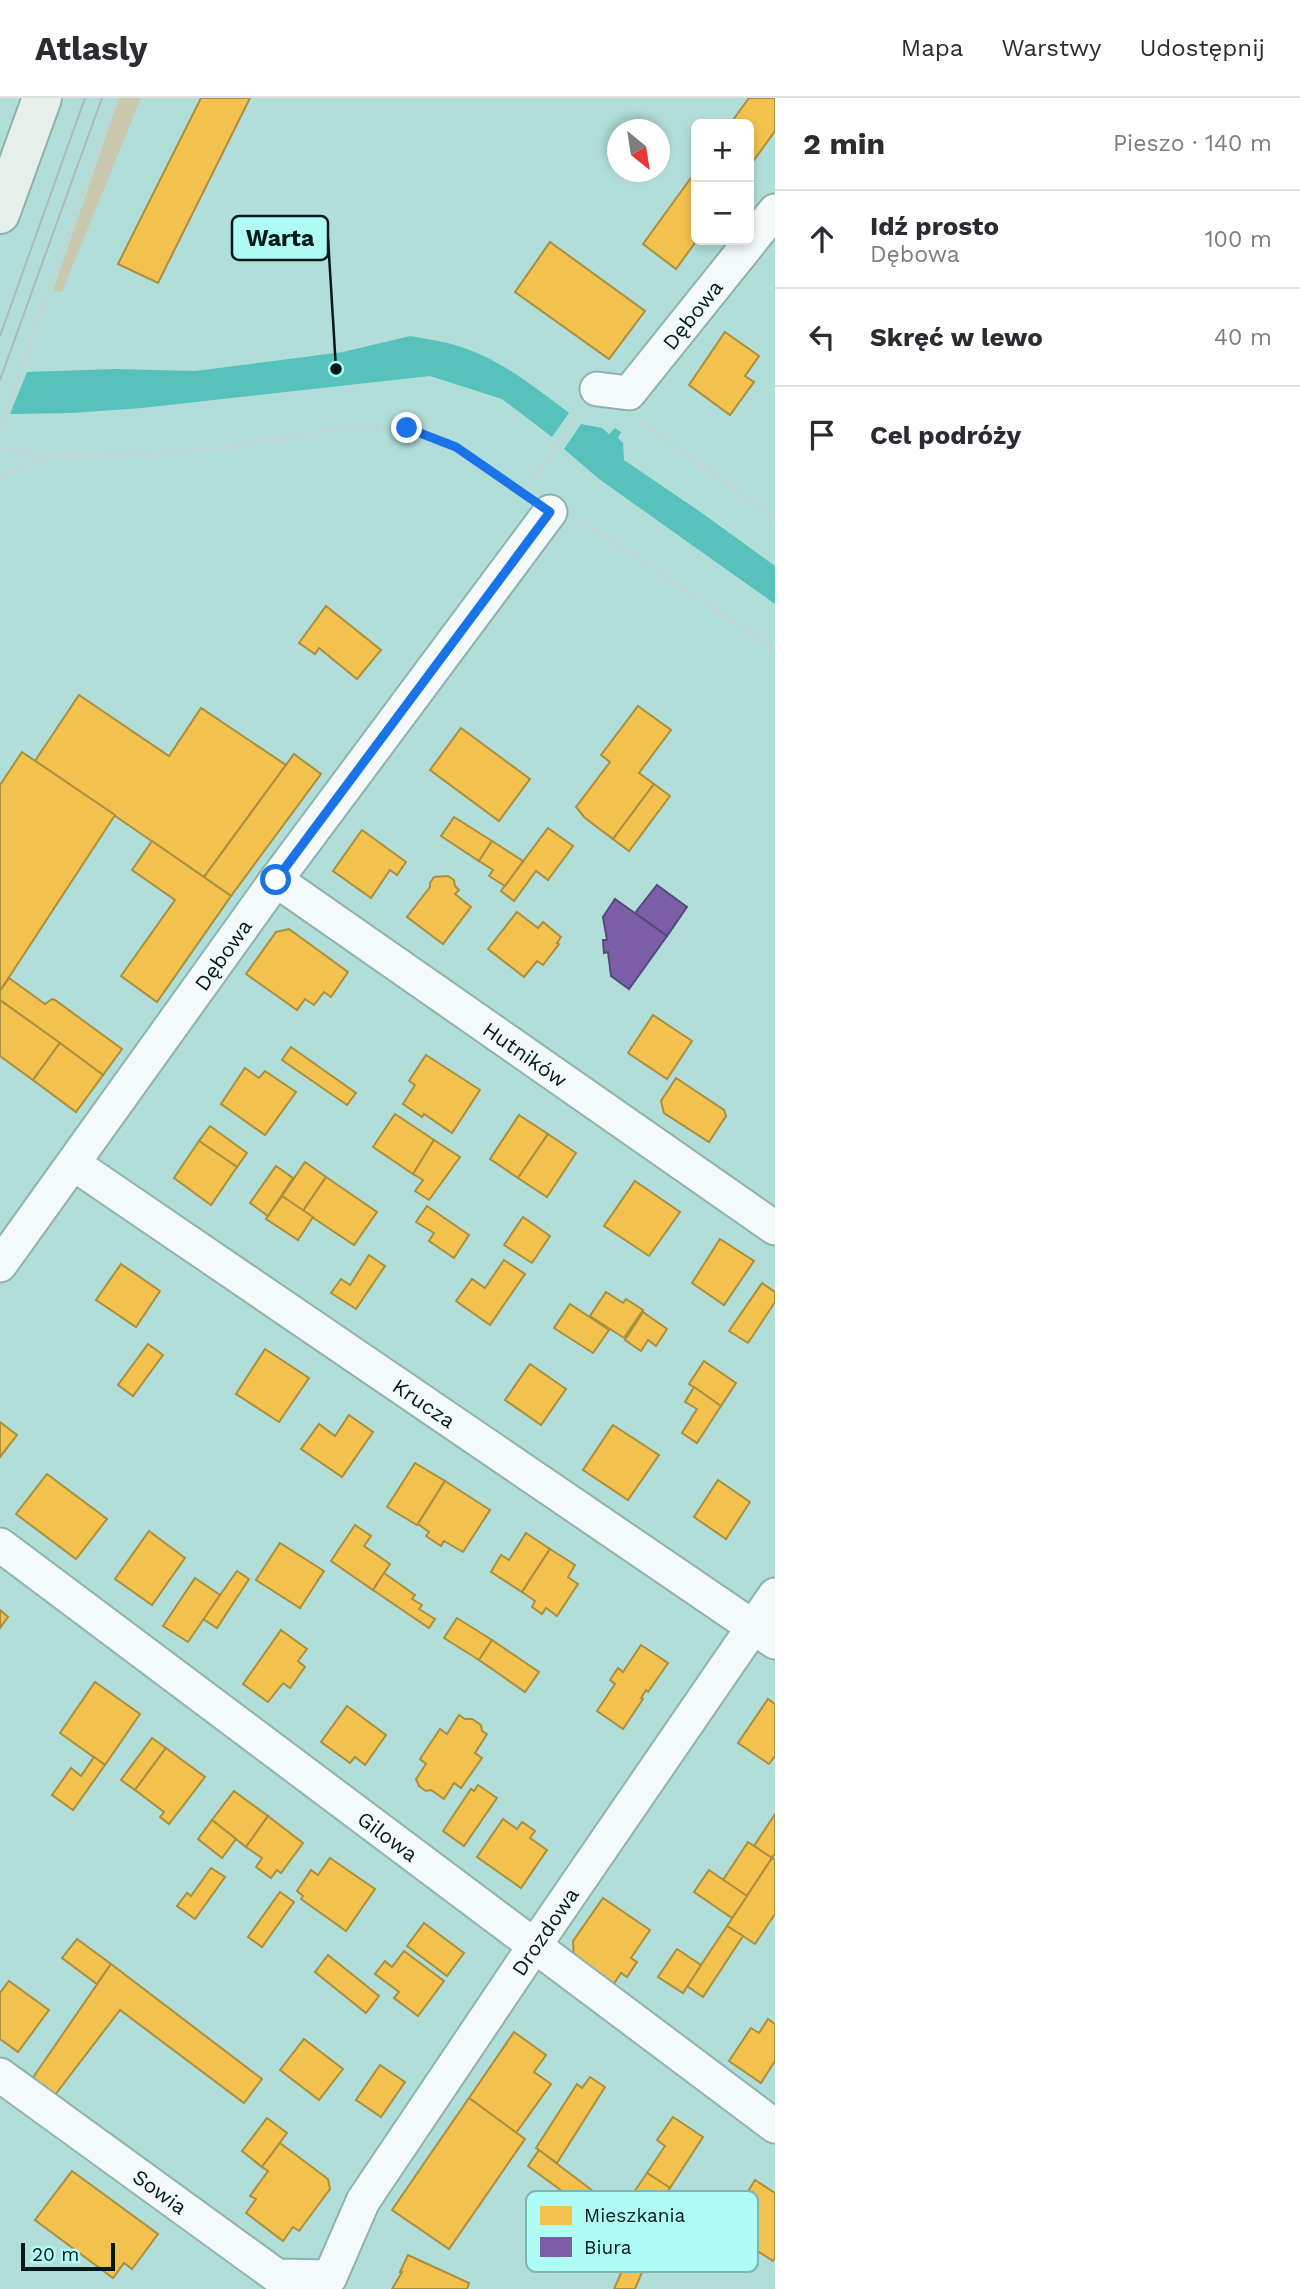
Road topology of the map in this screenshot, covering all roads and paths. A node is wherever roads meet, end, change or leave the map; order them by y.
1 (42, 98) edge
2 (116, 98) edge
3 (775, 211) edge
4 (0, 214) edge
5 (597, 389) joint
6 (641, 421) dead end
7 (0, 427) edge
8 (0, 447) edge
9 (47, 457) junction
10 (0, 476) edge
11 (530, 482) dead end
12 (550, 512) junction
13 (775, 519) edge
14 (775, 649) edge
15 (276, 880) junction
16 (74, 1164) junction
17 (775, 1228) edge
18 (0, 1265) edge
19 (0, 1545) edge
20 (775, 1595) edge
21 (764, 1634) edge
22 (535, 1945) junction
23 (0, 2075) edge
24 (775, 2126) edge
25 (333, 2283) edge

1 - 4 street
2 - 7 path
3 - 5 street, Dębowa
5 - 11 path
6 - 13 path
8 - 9 path
9 - 10 path
9 - 12 path
12 - 14 path
12 - 15 street, Dębowa
15 - 16 street, Dębowa
15 - 17 street, Hutników
16 - 18 street, Dębowa
16 - 21 street, Krucza
19 - 22 street, Gilowa
20 - 21 street, Drozdowa
21 - 22 street, Drozdowa
22 - 24 street, Gilowa
22 - 25 street, Drozdowa
23 - 25 street, Sowia

